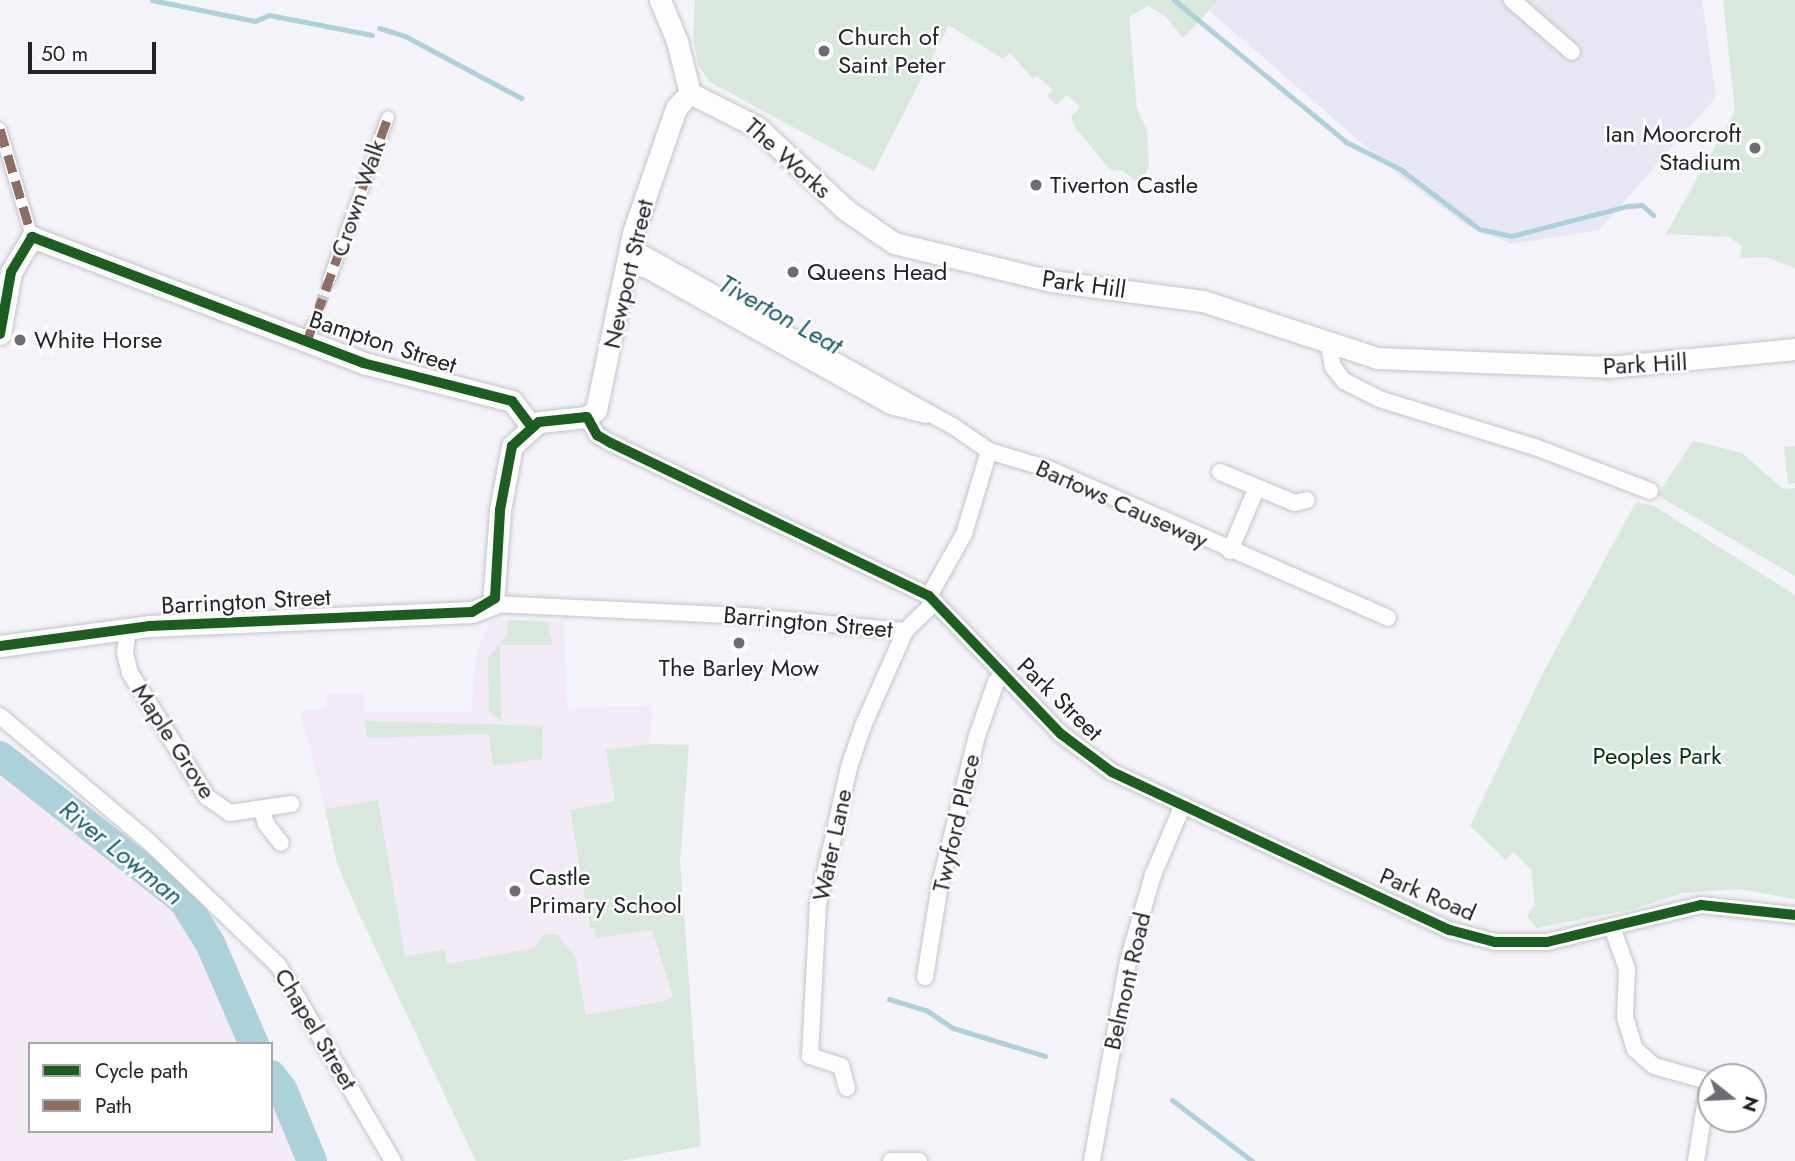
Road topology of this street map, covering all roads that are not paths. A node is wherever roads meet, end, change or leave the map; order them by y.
1 (660, 0) edge
2 (1512, 0) edge
3 (1572, 52) dead end
4 (690, 93) junction
5 (388, 117) dead end
6 (0, 129) edge
7 (846, 210) joint
8 (32, 237) junction
9 (629, 256) junction
10 (329, 280) tunnel mouth
11 (0, 334) edge
12 (1329, 345) junction
13 (1795, 349) edge
14 (587, 418) junction
15 (531, 426) junction
16 (989, 451) junction
17 (1220, 472) dead end
18 (1257, 487) junction
19 (1650, 491) dead end
20 (1307, 500) dead end
21 (1230, 551) junction
22 (932, 599) junction
23 (492, 604) junction
24 (1388, 618) dead end
25 (128, 628) junction
26 (905, 631) junction
27 (0, 646) edge
28 (1004, 676) junction
29 (0, 716) edge
30 (291, 804) dead end
31 (1182, 807) junction
32 (262, 810) junction
33 (281, 843) dead end
34 (1795, 915) edge
35 (1612, 927) junction
36 (925, 976) dead end
37 (847, 1088) dead end
38 (393, 1161) edge
39 (891, 1161) edge
40 (919, 1161) edge
41 (1092, 1161) edge
42 (1696, 1161) edge

1 - 4 street
2 - 3 street
4 - 7 street, The Works
4 - 9 street, Newport Street
5 - 10 street, Crown Walk
6 - 8 street
7 - 12 street, Park Hill
8 - 11 street
8 - 15 street, Bampton Street
9 - 14 street, Newport Street
9 - 16 street, Bartows Causeway
12 - 13 street, Park Hill
12 - 19 street
14 - 15 street
14 - 22 street
15 - 23 street
16 - 21 street, Bartows Causeway
16 - 22 street, Water Lane
17 - 18 street
18 - 20 street
18 - 21 street
21 - 24 street, Bartows Causeway
22 - 26 street, Water Lane
22 - 28 street, Park Street
23 - 25 street, Barrington Street
23 - 26 street, Barrington Street
25 - 27 street, Barrington Street
25 - 32 street, Maple Grove
26 - 37 street, Water Lane
28 - 31 street, Park Street
28 - 36 street, Twyford Place
29 - 38 street, Chapel Street
30 - 32 street, Maple Grove
31 - 35 street, Park Road
31 - 41 street, Belmont Road
32 - 33 street
34 - 35 street, Park Road
35 - 42 street
39 - 40 street

